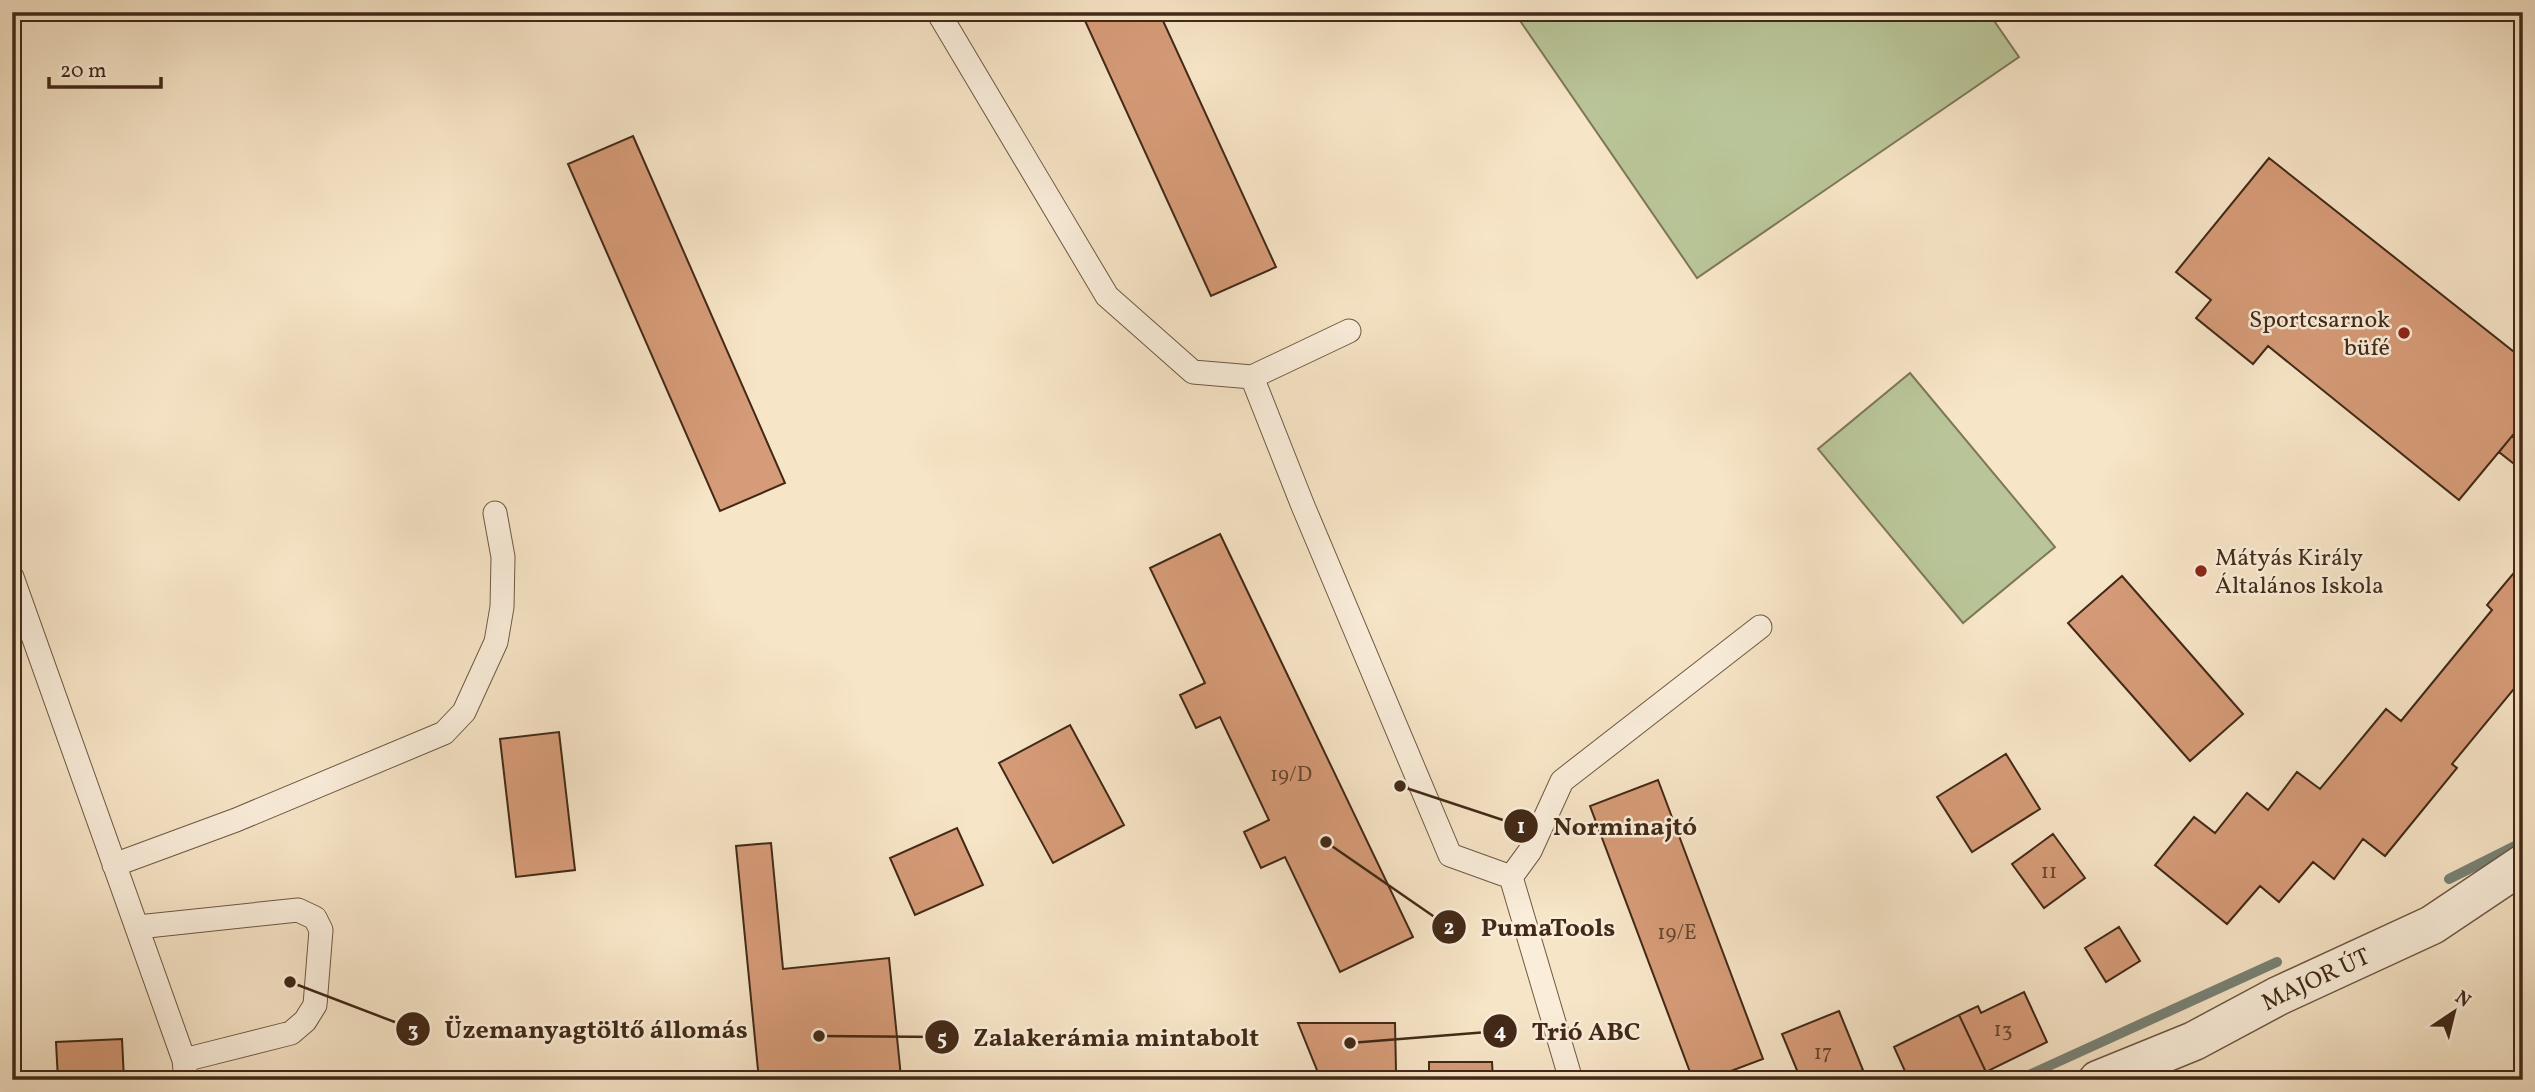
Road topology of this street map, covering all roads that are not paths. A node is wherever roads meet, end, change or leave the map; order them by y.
1 (938, 12) edge
2 (1349, 331) dead end
3 (1252, 377) junction
4 (495, 513) dead end
5 (12, 577) edge
6 (1760, 627) dead end
7 (2523, 864) edge
8 (114, 865) junction
9 (1511, 877) junction
10 (138, 927) junction
11 (185, 1070) edge
12 (1571, 1080) edge
13 (2098, 1080) edge

1 - 3 lane
2 - 3 lane
3 - 9 lane
4 - 8 lane
5 - 8 lane
6 - 9 lane
7 - 13 street, MAJOR ÚT
8 - 10 lane
9 - 12 lane
10 - 11 lane
10 - 11 lane

